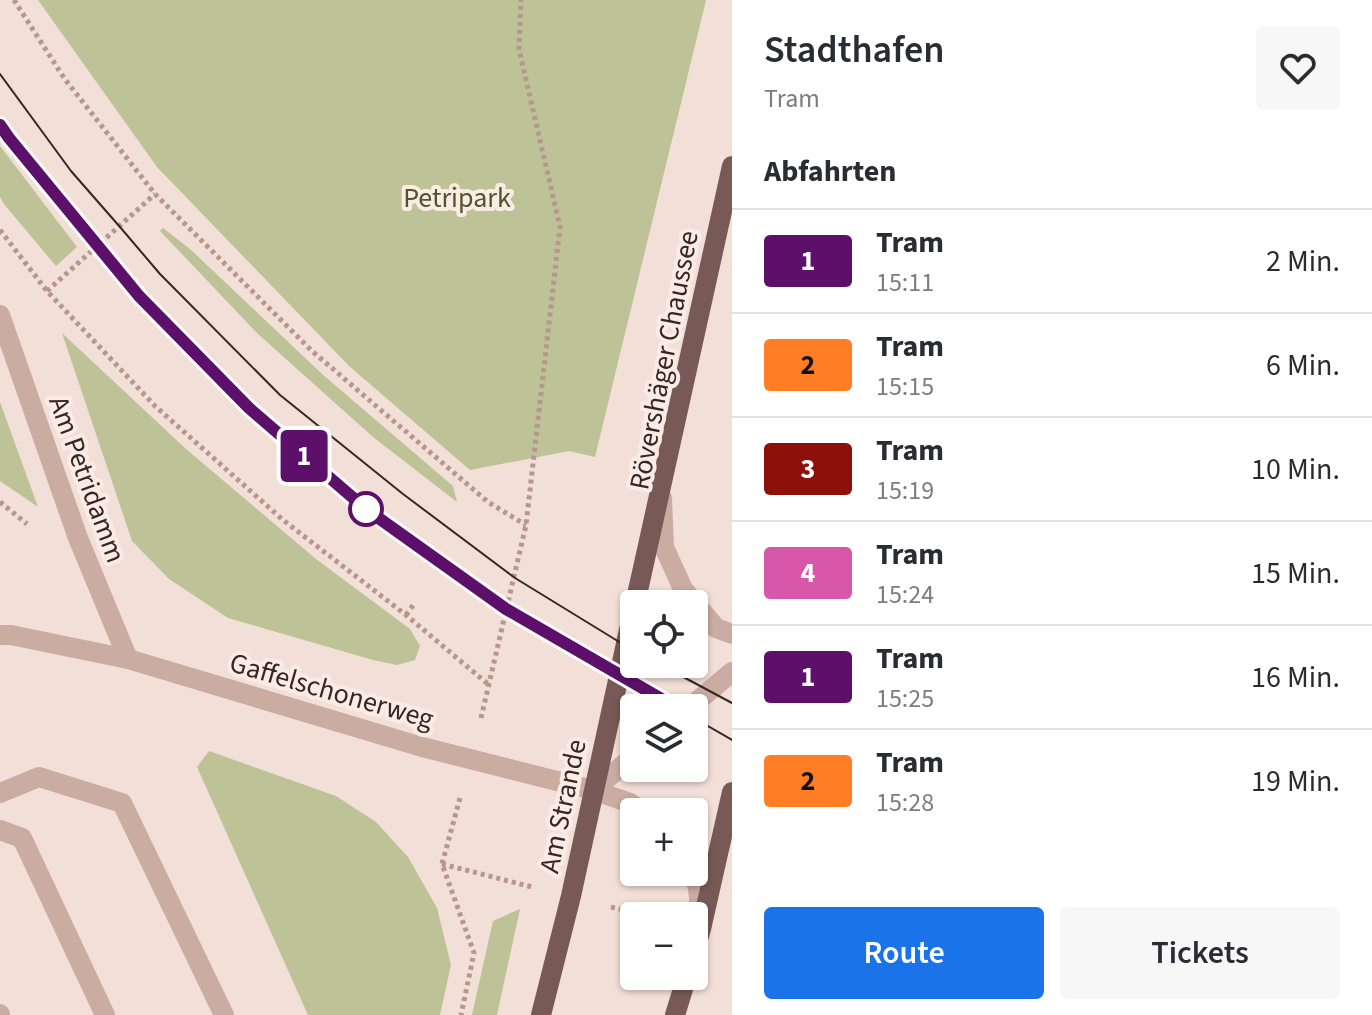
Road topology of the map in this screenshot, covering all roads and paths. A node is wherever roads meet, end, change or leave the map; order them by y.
1 (14, 0) edge
2 (521, 0) edge
3 (732, 166) edge
4 (155, 194) junction
5 (0, 230) edge
6 (47, 291) junction
7 (0, 315) edge
8 (661, 482) junction
9 (526, 525) junction
10 (637, 590) edge
11 (414, 604) dead end
12 (406, 615) junction
13 (732, 634) edge
14 (0, 635) edge
15 (128, 659) junction
16 (620, 669) edge
17 (732, 672) edge
18 (706, 694) edge
19 (620, 768) edge
20 (593, 790) junction
21 (732, 792) edge
22 (0, 793) edge
23 (620, 799) edge
24 (0, 830) edge
25 (442, 864) dead end
26 (707, 902) edge
27 (683, 990) edge
28 (105, 1015) edge
29 (224, 1015) edge
30 (461, 1015) edge
31 (541, 1015) edge
32 (675, 1015) edge

1 - 4 path
2 - 9 path
3 - 8 main road, Rövershäger Chaussee
4 - 6 path
4 - 9 path
5 - 6 path
6 - 12 path
7 - 15 street, Am Petridamm
8 - 10 main road, Am Strande
8 - 13 street, Rövershäger Chaussee
9 - 12 path
11 - 12 path
14 - 15 street, Gaffelschonerweg
15 - 20 street, Gaffelschonerweg
16 - 20 main road, Am Strande
17 - 18 street
19 - 20 street
20 - 23 street, Gaffelschonerweg
20 - 31 main road, Am Strande
21 - 26 main road
22 - 29 street
24 - 28 street
25 - 30 path
27 - 32 main road

